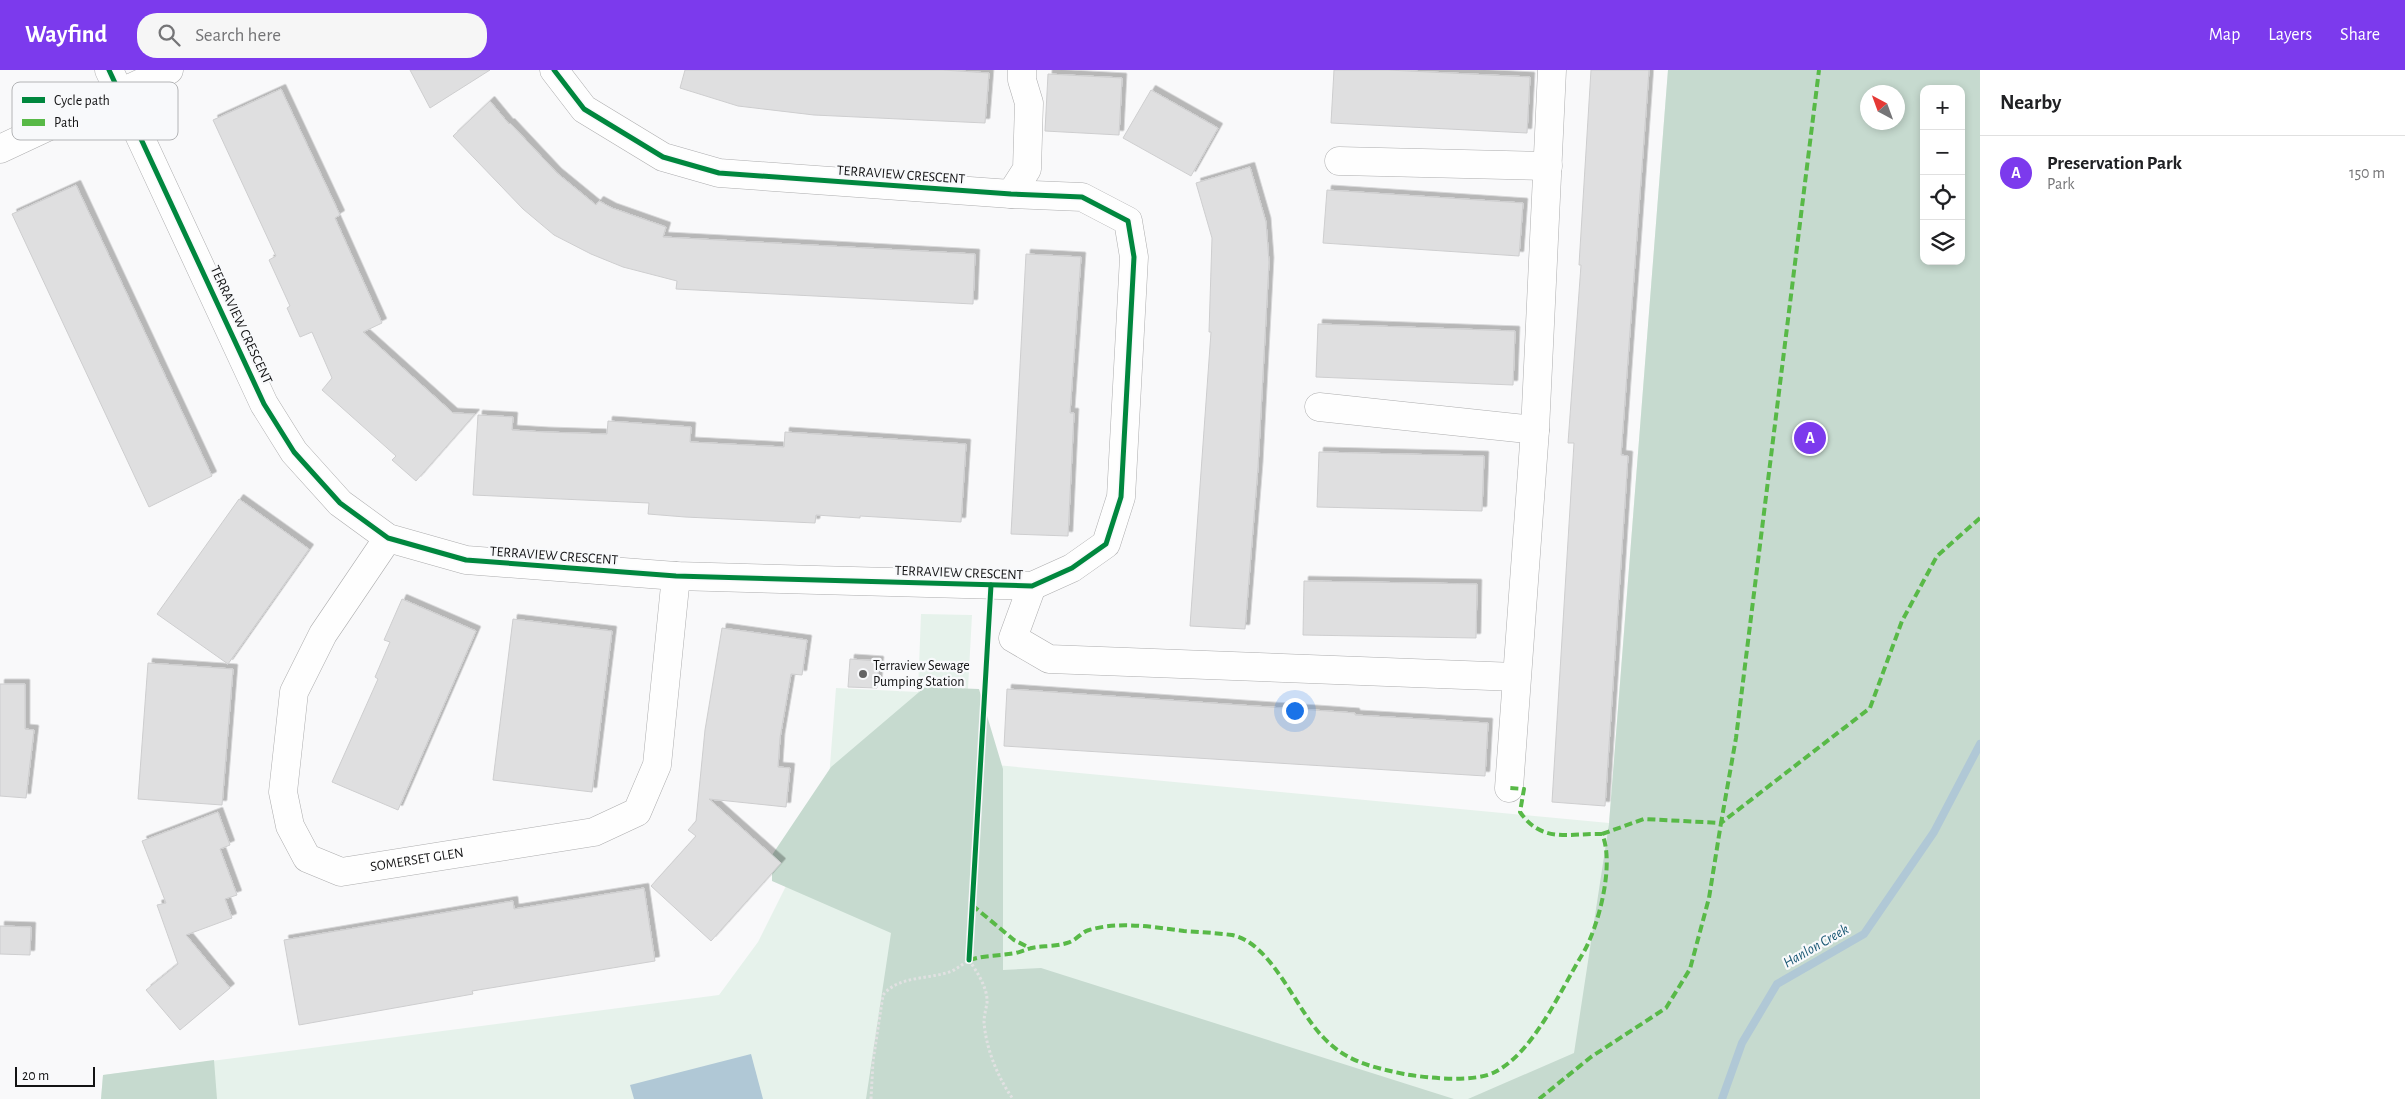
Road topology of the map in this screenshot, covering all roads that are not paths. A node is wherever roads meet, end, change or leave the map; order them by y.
1 (169, 70) edge
2 (554, 70) edge
3 (1552, 70) edge
4 (1022, 75) edge
5 (115, 81) edge
6 (15, 140) edge
7 (142, 140) edge
8 (0, 149) edge
9 (1339, 160) dead end
10 (1548, 166) junction
11 (1011, 194) junction
12 (1319, 406) dead end
13 (1535, 430) junction
14 (388, 538) junction
15 (676, 576) junction
16 (1032, 586) junction
17 (1516, 677) junction
18 (1509, 788) dead end

1 - 5 street
2 - 11 street, TERRAVIEW CRESCENT
3 - 10 street
4 - 11 street
6 - 8 street
7 - 14 street, TERRAVIEW CRESCENT
9 - 10 street
10 - 13 street
11 - 16 street, TERRAVIEW CRESCENT
12 - 13 street
13 - 17 street
14 - 15 street, TERRAVIEW CRESCENT
14 - 15 street, SOMERSET GLEN
15 - 16 street, TERRAVIEW CRESCENT
16 - 17 street
17 - 18 street

